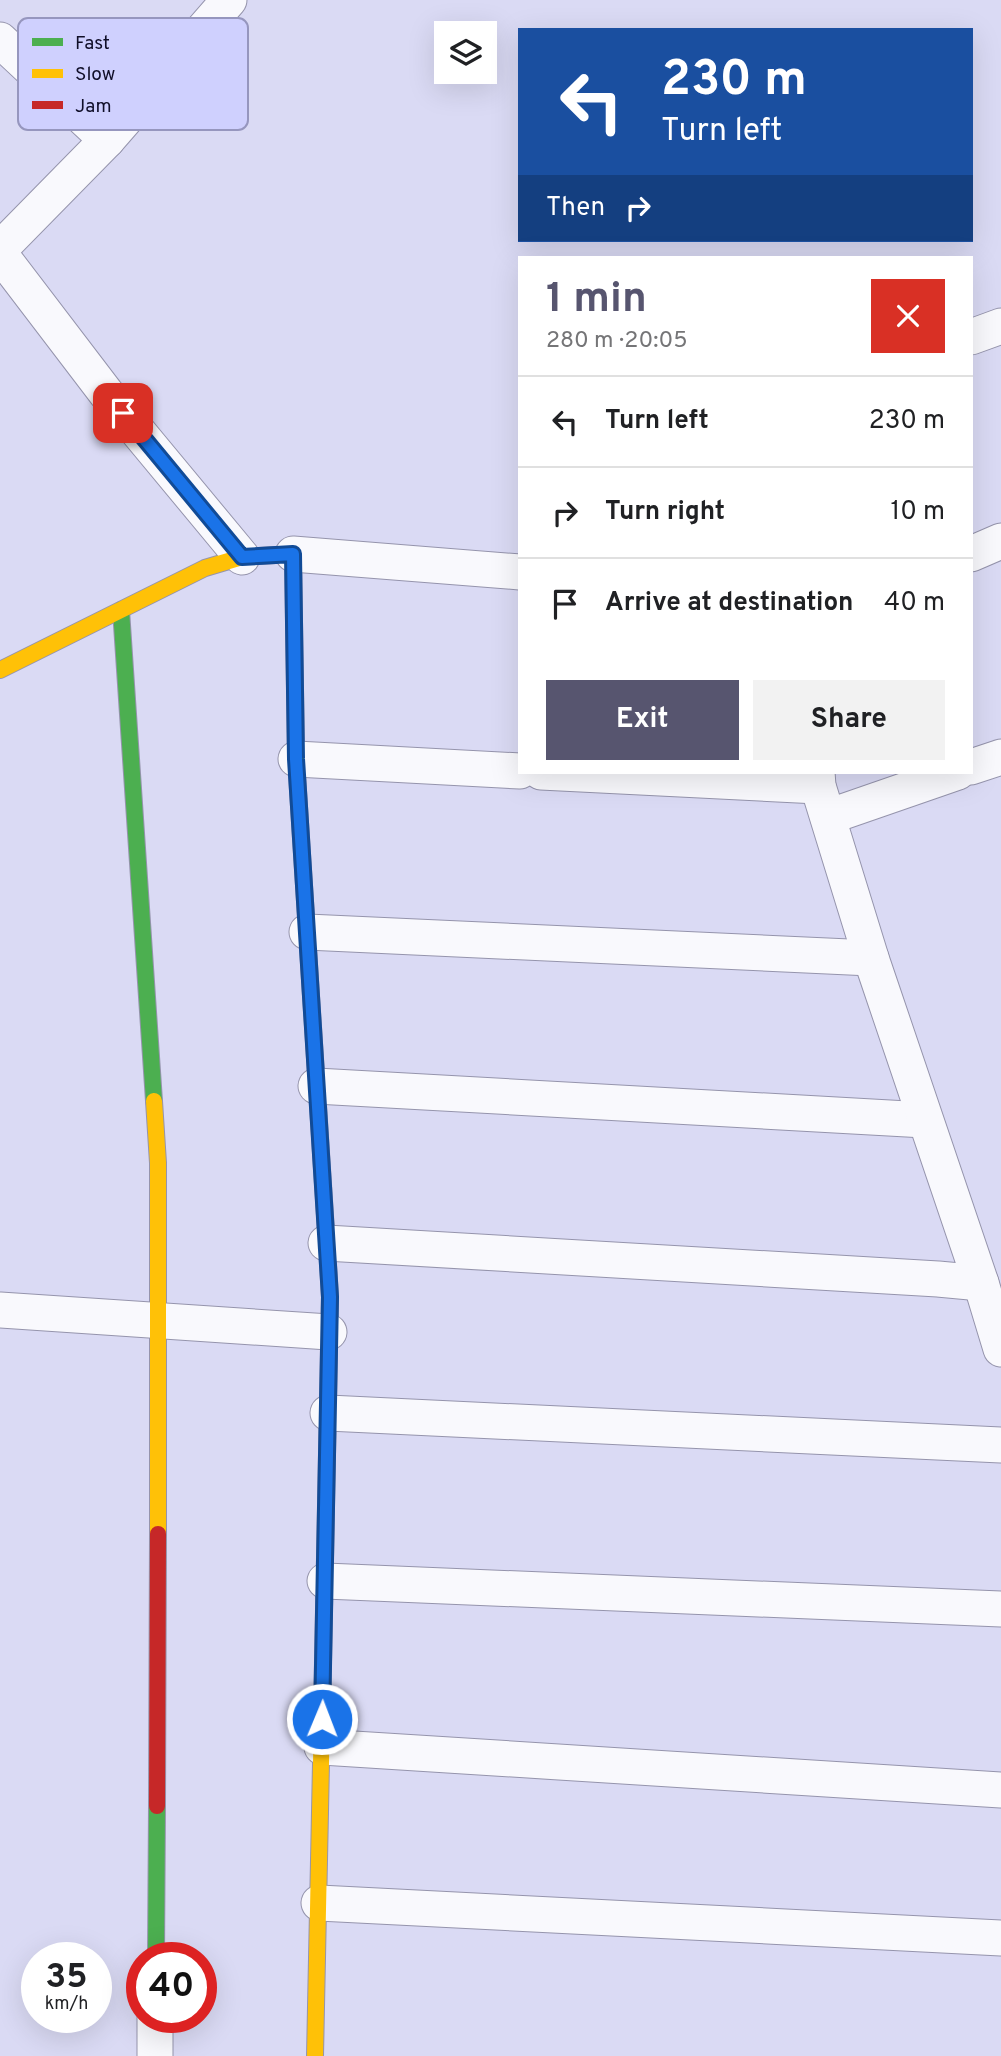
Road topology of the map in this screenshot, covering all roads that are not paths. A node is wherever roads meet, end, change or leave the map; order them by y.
1 (0, 40) edge
2 (18, 57) edge
3 (96, 130) edge
4 (115, 130) edge
5 (107, 140) junction
6 (0, 252) edge
7 (1001, 326) edge
8 (973, 336) edge
9 (1001, 541) edge
10 (973, 553) edge
11 (293, 554) junction
12 (242, 557) junction
13 (518, 572) edge
14 (121, 610) junction
15 (0, 670) edge
16 (1001, 757) edge
17 (296, 759) junction
18 (973, 766) edge
19 (518, 771) edge
20 (569, 774) edge
21 (944, 774) edge
22 (821, 792) edge
23 (307, 932) junction
24 (871, 958) junction
25 (316, 1086) junction
26 (925, 1120) junction
27 (326, 1243) junction
28 (981, 1283) junction
29 (0, 1310) edge
30 (159, 1321) junction
31 (329, 1332) junction
32 (1001, 1349) edge
33 (327, 1413) junction
34 (1001, 1445) edge
35 (325, 1581) junction
36 (1001, 1609) edge
37 (322, 1747) junction
38 (1001, 1790) edge
39 (319, 1903) junction
40 (1001, 1938) edge
41 (156, 1942) edge
42 (155, 2033) edge
43 (155, 2056) edge
44 (315, 2056) edge

1 - 2 street
3 - 5 street
4 - 5 street
5 - 6 street
6 - 12 street
7 - 8 street
9 - 10 street
11 - 12 street
11 - 13 street
11 - 17 street
12 - 14 street
14 - 15 street
14 - 30 street
16 - 18 street
17 - 19 street
17 - 23 street
20 - 22 street
21 - 22 street
22 - 24 street
23 - 24 street
23 - 25 street
24 - 26 street
25 - 26 street
25 - 27 street
26 - 28 street
27 - 28 street
27 - 31 street
28 - 32 street
29 - 30 street
30 - 31 street
30 - 41 street
31 - 33 street
33 - 34 street
33 - 35 street
35 - 36 street
35 - 37 street
37 - 38 street
37 - 39 street
39 - 40 street
39 - 44 street
42 - 43 street

